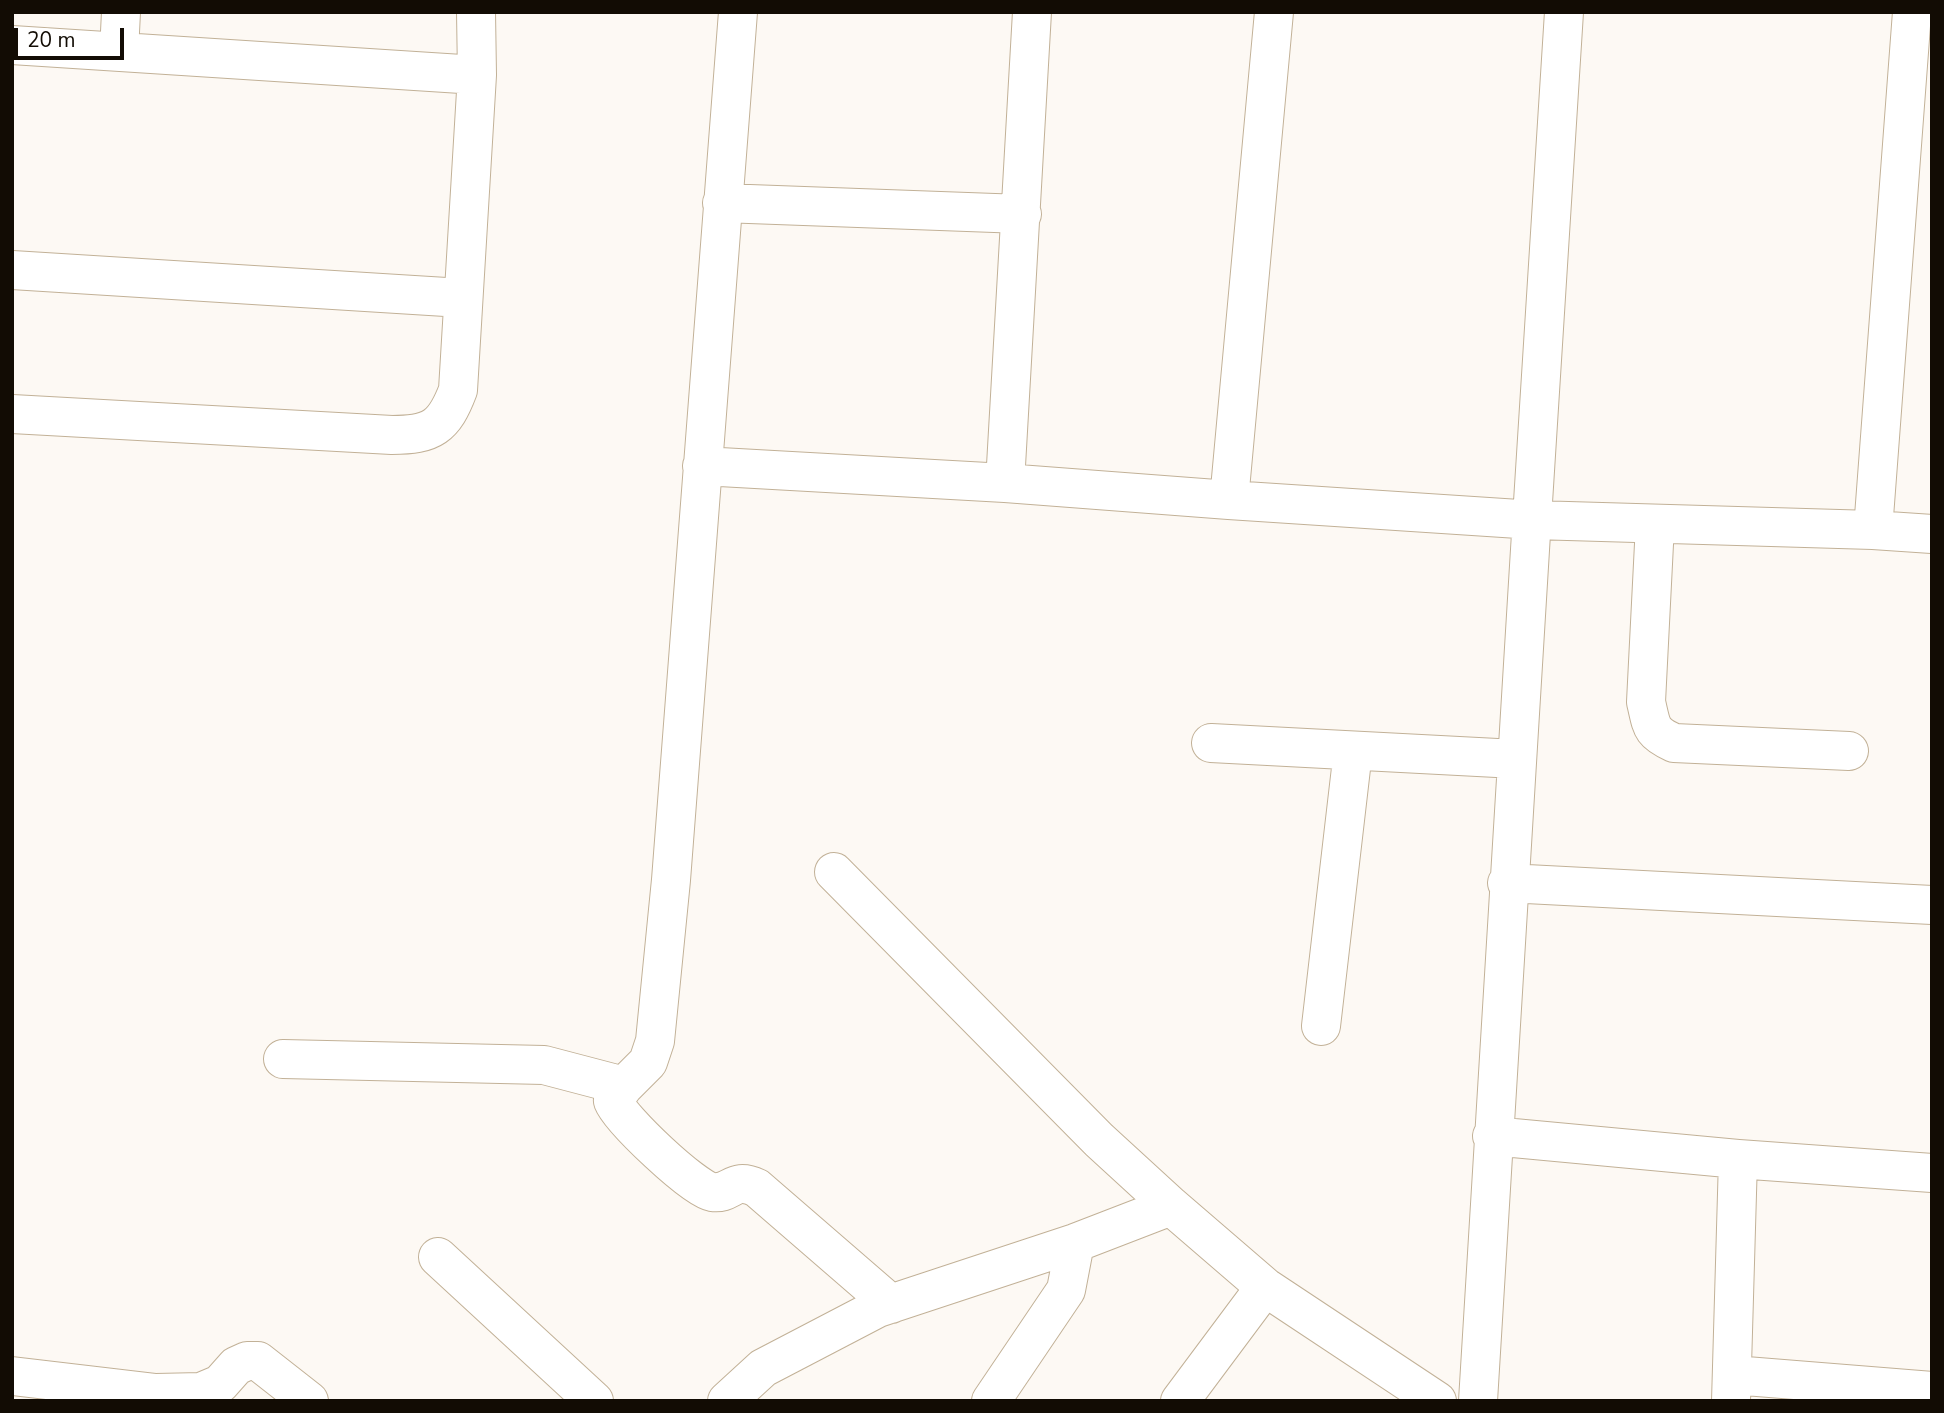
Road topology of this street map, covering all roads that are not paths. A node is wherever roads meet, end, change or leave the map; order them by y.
1 (121, 12) edge
2 (476, 12) edge
3 (738, 12) edge
4 (1032, 12) edge
5 (1274, 12) edge
6 (1564, 12) edge
7 (1912, 12) edge
8 (12, 45) edge
9 (118, 52) junction
10 (477, 75) junction
11 (722, 202) junction
12 (1022, 214) junction
13 (12, 270) edge
14 (462, 298) junction
15 (12, 414) edge
16 (702, 466) junction
17 (1005, 483) junction
18 (1229, 500) junction
19 (1534, 520) junction
20 (1655, 524) junction
21 (1872, 530) junction
22 (1932, 534) edge
23 (1211, 743) dead end
24 (1353, 751) junction
25 (1849, 751) dead end
26 (1516, 759) junction
27 (834, 872) dead end
28 (1507, 883) junction
29 (1932, 905) edge
30 (1321, 1026) dead end
31 (283, 1059) dead end
32 (624, 1086) junction
33 (1492, 1136) junction
34 (1738, 1159) junction
35 (1932, 1172) edge
36 (1171, 1206) junction
37 (1075, 1243) junction
38 (438, 1257) dead end
39 (1265, 1287) junction
40 (891, 1304) junction
41 (12, 1376) edge
42 (1732, 1388) edge
43 (1932, 1391) edge
44 (309, 1401) edge
45 (594, 1401) edge
46 (727, 1401) edge
47 (991, 1401) edge
48 (1180, 1401) edge
49 (1437, 1401) edge
50 (1478, 1401) edge

1 - 9 street
2 - 10 street
3 - 11 street
4 - 12 street
5 - 18 street
6 - 19 street
7 - 21 street
8 - 9 street
9 - 10 street
10 - 14 street
11 - 12 street
11 - 16 street
12 - 17 street
13 - 14 street
14 - 15 street
16 - 17 street
16 - 32 street
17 - 18 street
18 - 19 street
19 - 20 street
19 - 26 street
20 - 21 street
20 - 25 street
21 - 22 street
23 - 24 street
24 - 26 street
24 - 30 street
26 - 28 street
27 - 36 street
28 - 29 street
28 - 33 street
31 - 32 street
32 - 40 street
33 - 34 street
33 - 50 street
34 - 35 street
34 - 42 street
36 - 37 street
36 - 39 street
37 - 40 street
37 - 47 street
38 - 45 street
39 - 48 street
39 - 49 street
40 - 46 street
41 - 44 street
42 - 43 street

